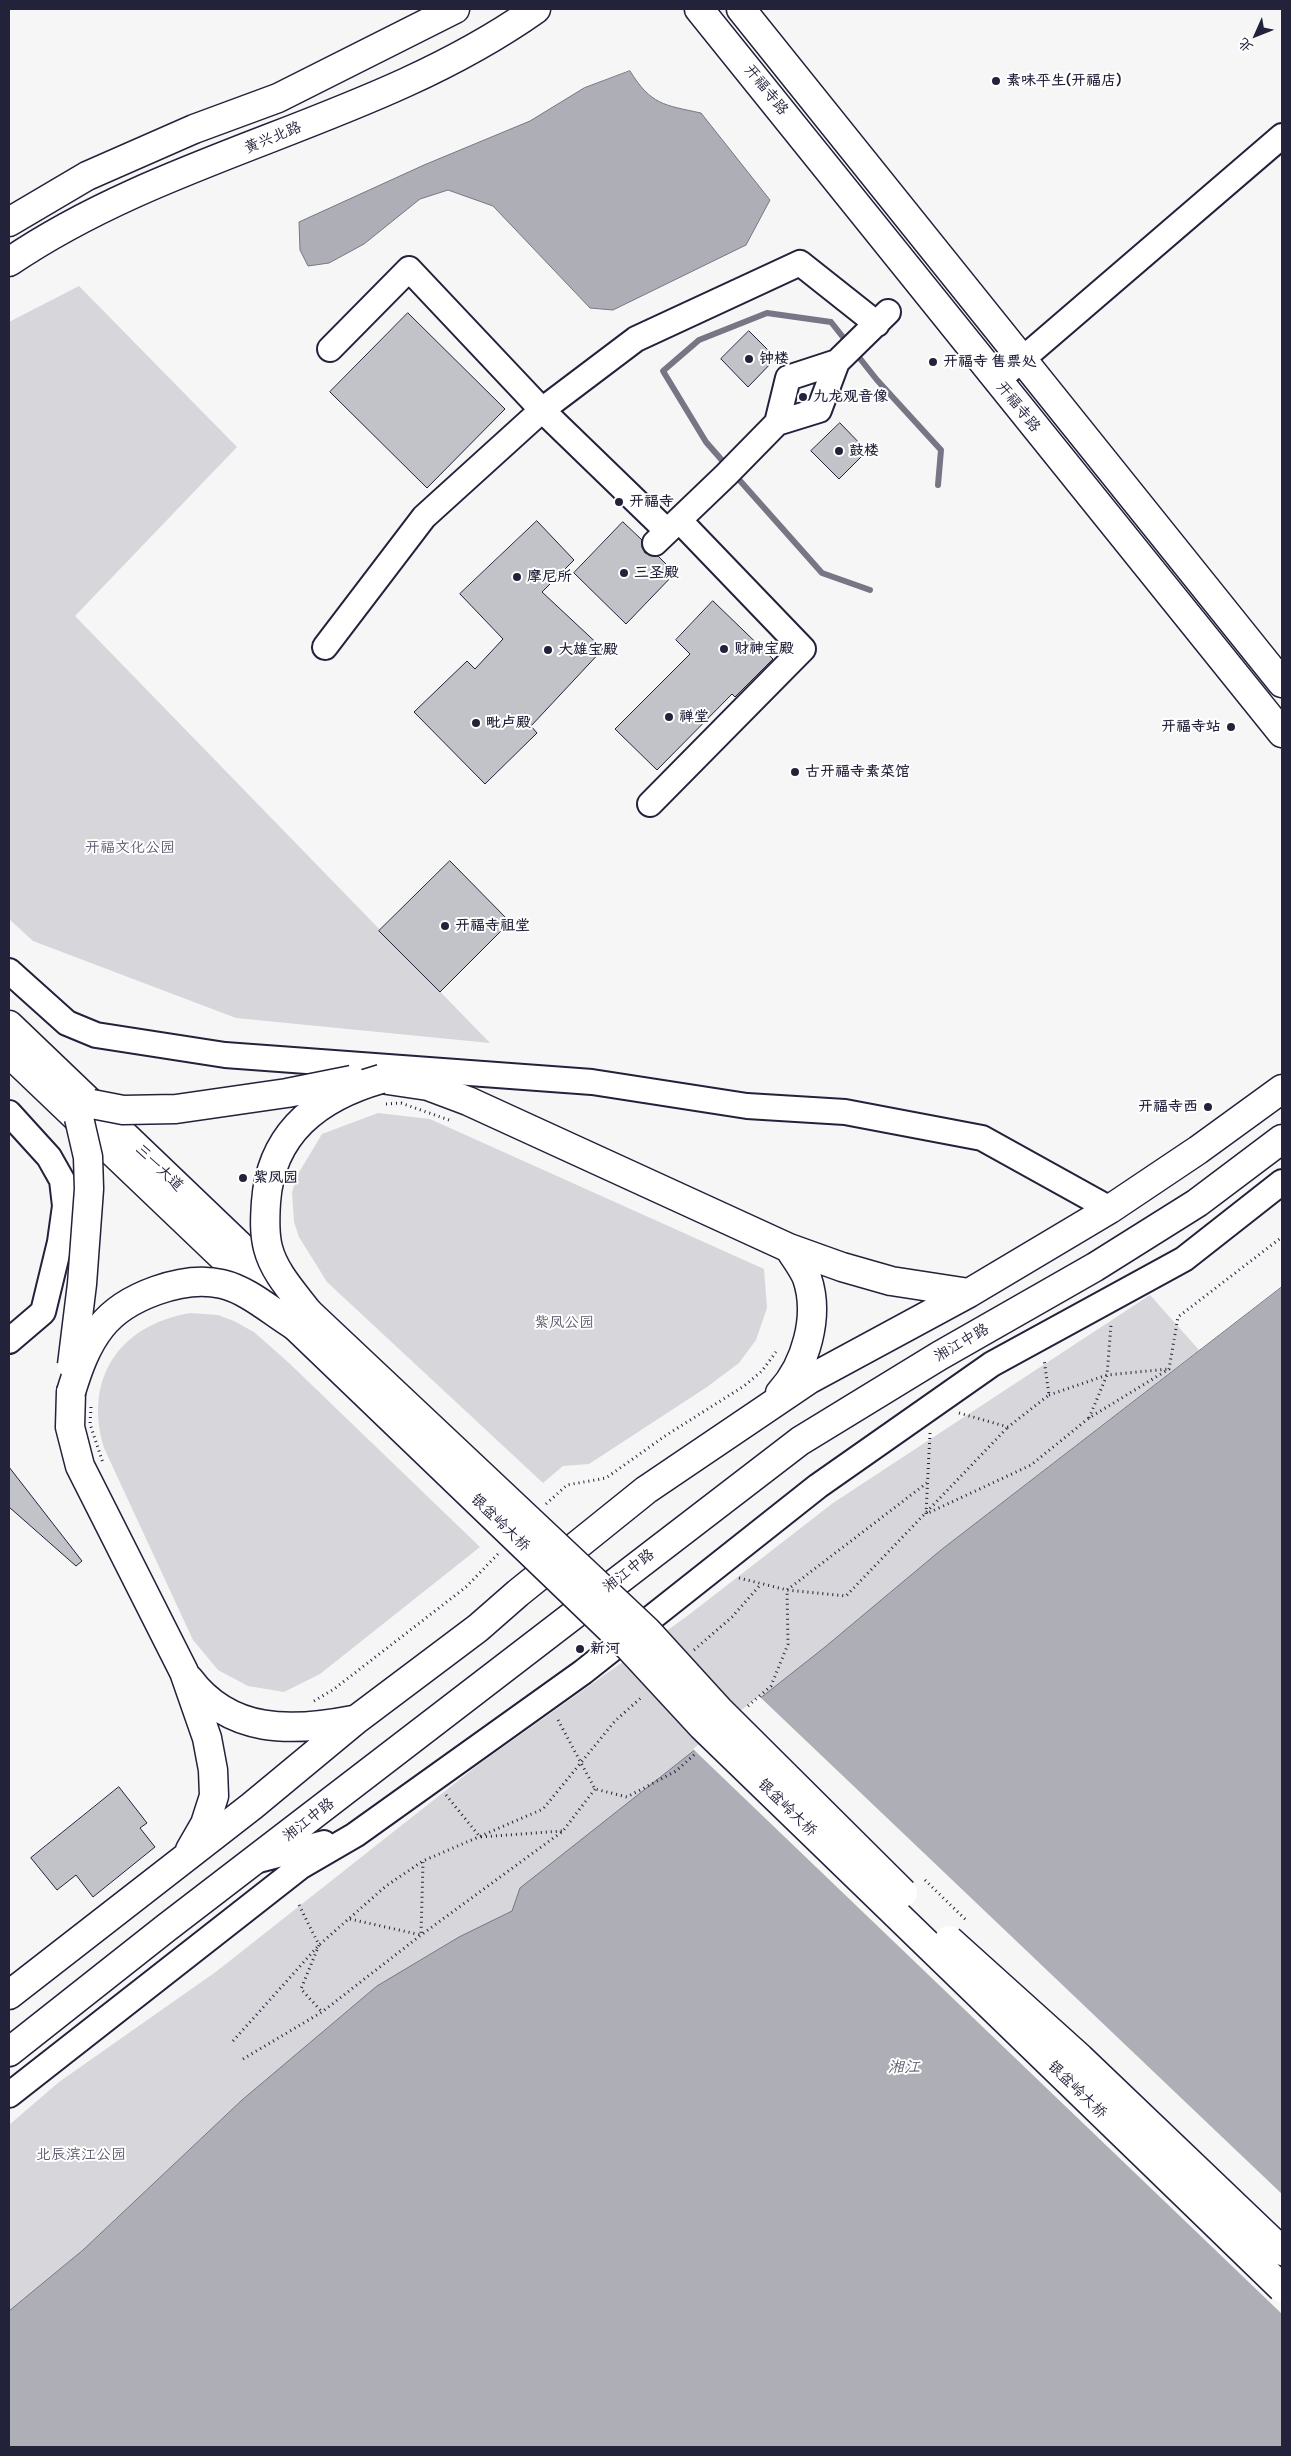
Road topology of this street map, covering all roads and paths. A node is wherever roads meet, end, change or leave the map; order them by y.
1 (455, 9) edge
2 (536, 9) edge
3 (699, 9) edge
4 (741, 9) edge
5 (1282, 136) edge
6 (9, 222) edge
7 (9, 262) edge
8 (330, 349) dead end
9 (1022, 360) junction
10 (837, 362) junction
11 (997, 381) junction
12 (542, 410) junction
13 (778, 423) junction
14 (667, 531) junction
15 (325, 647) dead end
16 (1282, 683) edge
17 (1282, 733) edge
18 (650, 804) dead end
19 (9, 971) edge
20 (9, 1025) edge
21 (9, 1053) edge
22 (1282, 1089) edge
23 (382, 1092) junction
24 (85, 1111) junction
25 (9, 1112) edge
26 (449, 1120) dead end
27 (1282, 1139) edge
28 (1282, 1182) edge
29 (1110, 1209) junction
30 (1282, 1236) edge
31 (789, 1248) junction
32 (969, 1293) junction
33 (301, 1319) junction
34 (1111, 1321) dead end
35 (9, 1341) edge
36 (1044, 1354) dead end
37 (1169, 1369) junction
38 (1107, 1375) junction
39 (1049, 1395) junction
40 (81, 1397) junction
41 (767, 1407) junction
42 (954, 1412) dead end
43 (1089, 1418) junction
44 (1008, 1427) junction
45 (930, 1430) dead end
46 (103, 1464) dead end
47 (928, 1482) junction
48 (926, 1514) junction
49 (497, 1549) dead end
50 (504, 1556) dead end
51 (739, 1578) dead end
52 (761, 1584) junction
53 (787, 1590) junction
54 (687, 1644) dead end
55 (688, 1656) dead end
56 (701, 1658) dead end
57 (184, 1672) junction
58 (644, 1695) dead end
59 (743, 1699) dead end
60 (750, 1706) dead end
61 (741, 1712) dead end
62 (357, 1719) junction
63 (558, 1720) dead end
64 (698, 1751) dead end
65 (581, 1762) junction
66 (433, 1779) junction
67 (595, 1788) junction
68 (563, 1831) junction
69 (355, 1835) junction
70 (480, 1837) junction
71 (186, 1856) junction
72 (255, 1862) junction
73 (423, 1862) junction
74 (918, 1874) dead end
75 (299, 1905) dead end
76 (350, 1919) junction
77 (968, 1922) dead end
78 (421, 1935) junction
79 (319, 1944) junction
80 (9, 1995) edge
81 (322, 2012) junction
82 (233, 2040) dead end
83 (9, 2052) edge
84 (242, 2059) dead end
85 (9, 2095) edge
86 (1282, 2251) edge
87 (1282, 2288) edge

1 - 6 main road
2 - 7 main road, 黄兴北路
3 - 11 main road, 开福寺路
4 - 9 main road, 开福寺路
5 - 9 street
8 - 12 street
9 - 11 street
9 - 16 main road, 开福寺路
10 - 12 street
10 - 13 street
10 - 13 street
11 - 17 main road, 开福寺路
12 - 14 street
12 - 15 street
13 - 14 street
14 - 18 street
19 - 29 street
20 - 24 main road, 三一大道
21 - 24 main road, 三一大道
22 - 29 main road
23 - 24 main road, bridge
23 - 26 path, bridge
23 - 31 main road
23 - 33 main road, bridge
24 - 33 main road, 三一大道, bridge
24 - 40 main road, bridge
25 - 35 street
27 - 72 main road, 湘江中路
28 - 66 street
29 - 32 main road
30 - 37 path
31 - 32 main road
31 - 41 main road
32 - 41 main road
33 - 40 main road, bridge
33 - 86 main road, 银盆岭大桥, bridge
33 - 87 main road, 银盆岭大桥, bridge
34 - 38 path
36 - 39 path
37 - 38 path
37 - 43 path
38 - 39 path
38 - 43 path
39 - 44 path
40 - 46 path, bridge
40 - 57 main road
41 - 62 main road
42 - 44 path
43 - 48 path
44 - 48 path
45 - 47 path
47 - 48 path
47 - 53 path
48 - 53 path
49 - 50 path
51 - 52 path
52 - 53 path
52 - 55 path
53 - 61 path
54 - 56 path
57 - 62 main road
57 - 71 main road
58 - 65 path
59 - 60 path
62 - 71 main road
63 - 65 path
64 - 67 path
65 - 67 path
65 - 70 path
66 - 69 street
66 - 70 path
67 - 68 path
68 - 70 path
68 - 78 path
69 - 72 street
69 - 85 street
70 - 73 path
71 - 80 main road
72 - 83 main road, 湘江中路
73 - 76 path
73 - 78 path
74 - 77 path, bridge
75 - 79 path
76 - 78 path
76 - 79 path
78 - 81 path
79 - 81 path
79 - 82 path
81 - 84 path

